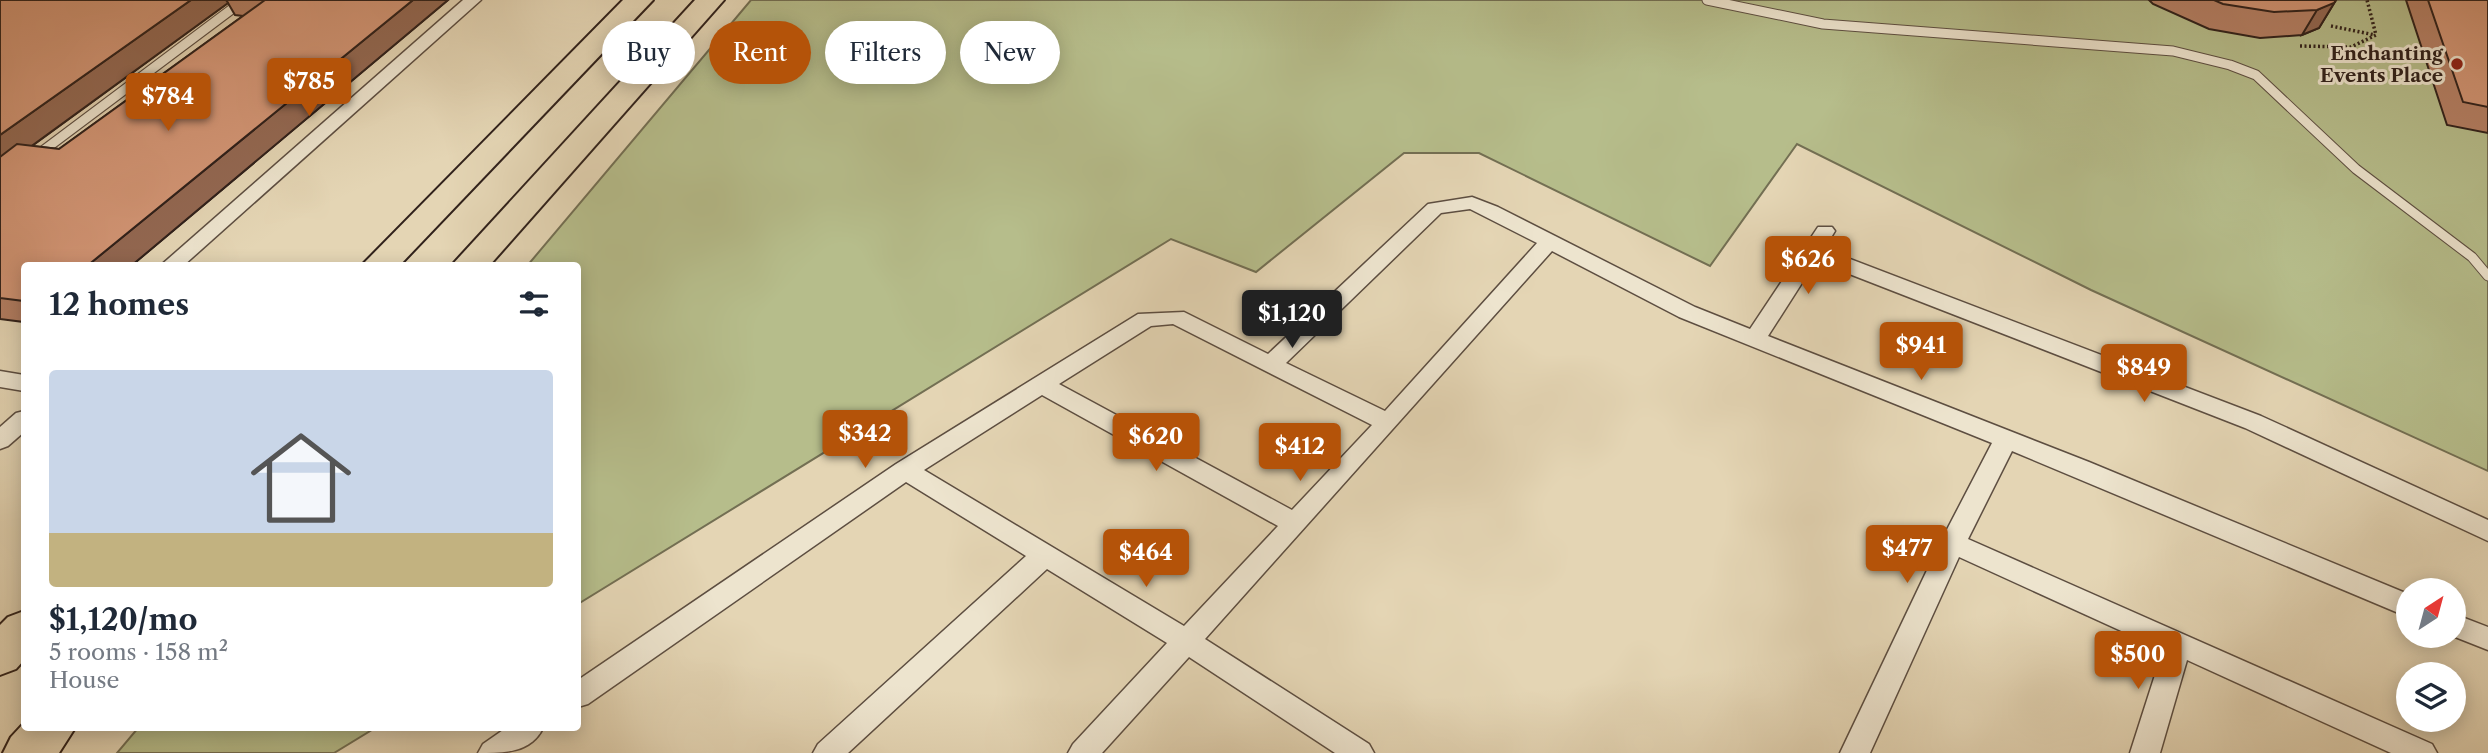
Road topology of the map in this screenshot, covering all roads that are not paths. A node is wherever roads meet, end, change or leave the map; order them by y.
1 (244, 0) edge
2 (474, 0) edge
3 (639, 0) edge
4 (710, 0) edge
5 (1707, 0) edge
6 (32, 159) edge
7 (1825, 231) dead end
8 (1549, 242) junction
9 (1811, 251) junction
10 (175, 262) edge
11 (383, 262) edge
12 (473, 262) edge
13 (2488, 276) edge
14 (1755, 339) junction
15 (1271, 364) junction
16 (0, 379) edge
17 (21, 382) edge
18 (1040, 384) junction
19 (21, 422) edge
20 (1388, 423) junction
21 (2006, 439) junction
22 (0, 440) edge
23 (905, 470) junction
24 (1294, 523) junction
25 (2488, 531) edge
26 (1953, 543) junction
27 (1044, 556) junction
28 (2396, 601) edge
29 (2466, 630) edge
30 (21, 633) edge
31 (2488, 639) edge
32 (1185, 640) junction
33 (2179, 643) junction
34 (0, 655) edge
35 (581, 693) edge
36 (48, 731) edge
37 (525, 731) edge
38 (1349, 751) edge
39 (28, 753) edge
40 (493, 753) edge
41 (828, 753) edge
42 (1083, 753) edge
43 (1855, 753) edge
44 (2145, 753) edge
45 (2422, 753) edge

1 - 6 lane
2 - 10 street
3 - 11 highway
4 - 12 highway
5 - 13 lane
7 - 9 street
8 - 14 street
8 - 15 street
8 - 20 street
9 - 14 street
9 - 25 street
14 - 21 street
15 - 18 street
15 - 20 street
16 - 17 street
18 - 23 street
18 - 24 street
19 - 22 street
20 - 24 street
21 - 26 street
21 - 28 street
23 - 27 street
23 - 35 street
24 - 32 street
26 - 33 street
26 - 43 street
27 - 32 street
27 - 41 street
29 - 31 street
30 - 34 highway
32 - 38 street
32 - 42 street
33 - 44 street
33 - 45 street
36 - 39 highway
37 - 40 street

